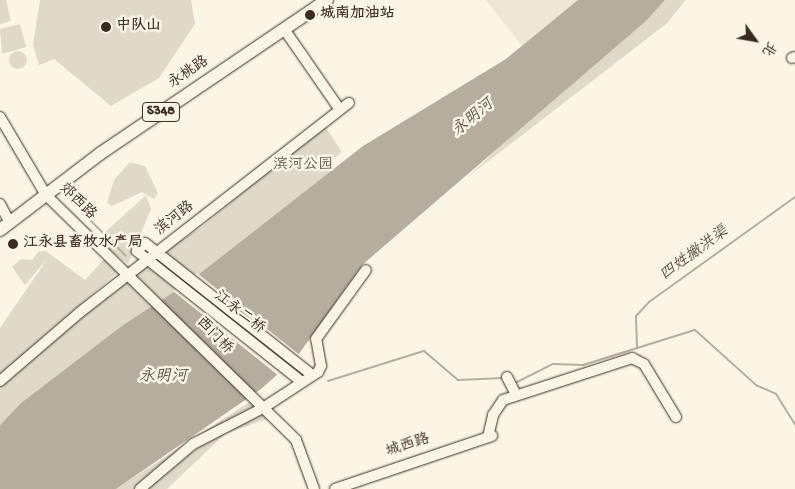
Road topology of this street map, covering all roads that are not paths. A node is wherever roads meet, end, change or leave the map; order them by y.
1 (327, 0) edge
2 (284, 29) junction
3 (349, 103) dead end
4 (340, 110) junction
5 (0, 117) edge
6 (46, 195) junction
7 (0, 204) edge
8 (5, 226) edge
9 (157, 252) junction
10 (147, 259) junction
11 (366, 270) dead end
12 (130, 273) junction
13 (152, 295) joint
14 (312, 375) junction
15 (508, 377) dead end
16 (0, 381) edge
17 (302, 382) junction
18 (514, 390) junction
19 (263, 408) junction
20 (676, 417) dead end
21 (140, 489) edge
22 (314, 489) edge
23 (335, 489) edge

1 - 2 main road, 永桃路 / S348
2 - 4 street
2 - 6 main road, 永桃路 / S348
3 - 4 street, 滨河路
4 - 9 street, 滨河路
5 - 6 street, 郊西路
6 - 8 main road, 永桃路 / S348
6 - 12 street, 郊西路
7 - 8 street
9 - 10 street, 滨河路
9 - 14 street, 江永二桥
10 - 12 street, 滨河路
10 - 17 street, 江永二桥
11 - 14 street
12 - 13 street, 郊西路
12 - 16 street, 滨河路
13 - 19 street, 西门桥
14 - 17 street
15 - 18 street
17 - 19 street
18 - 20 street
18 - 23 street, 城西路
19 - 21 street
19 - 22 street, 西门桥

